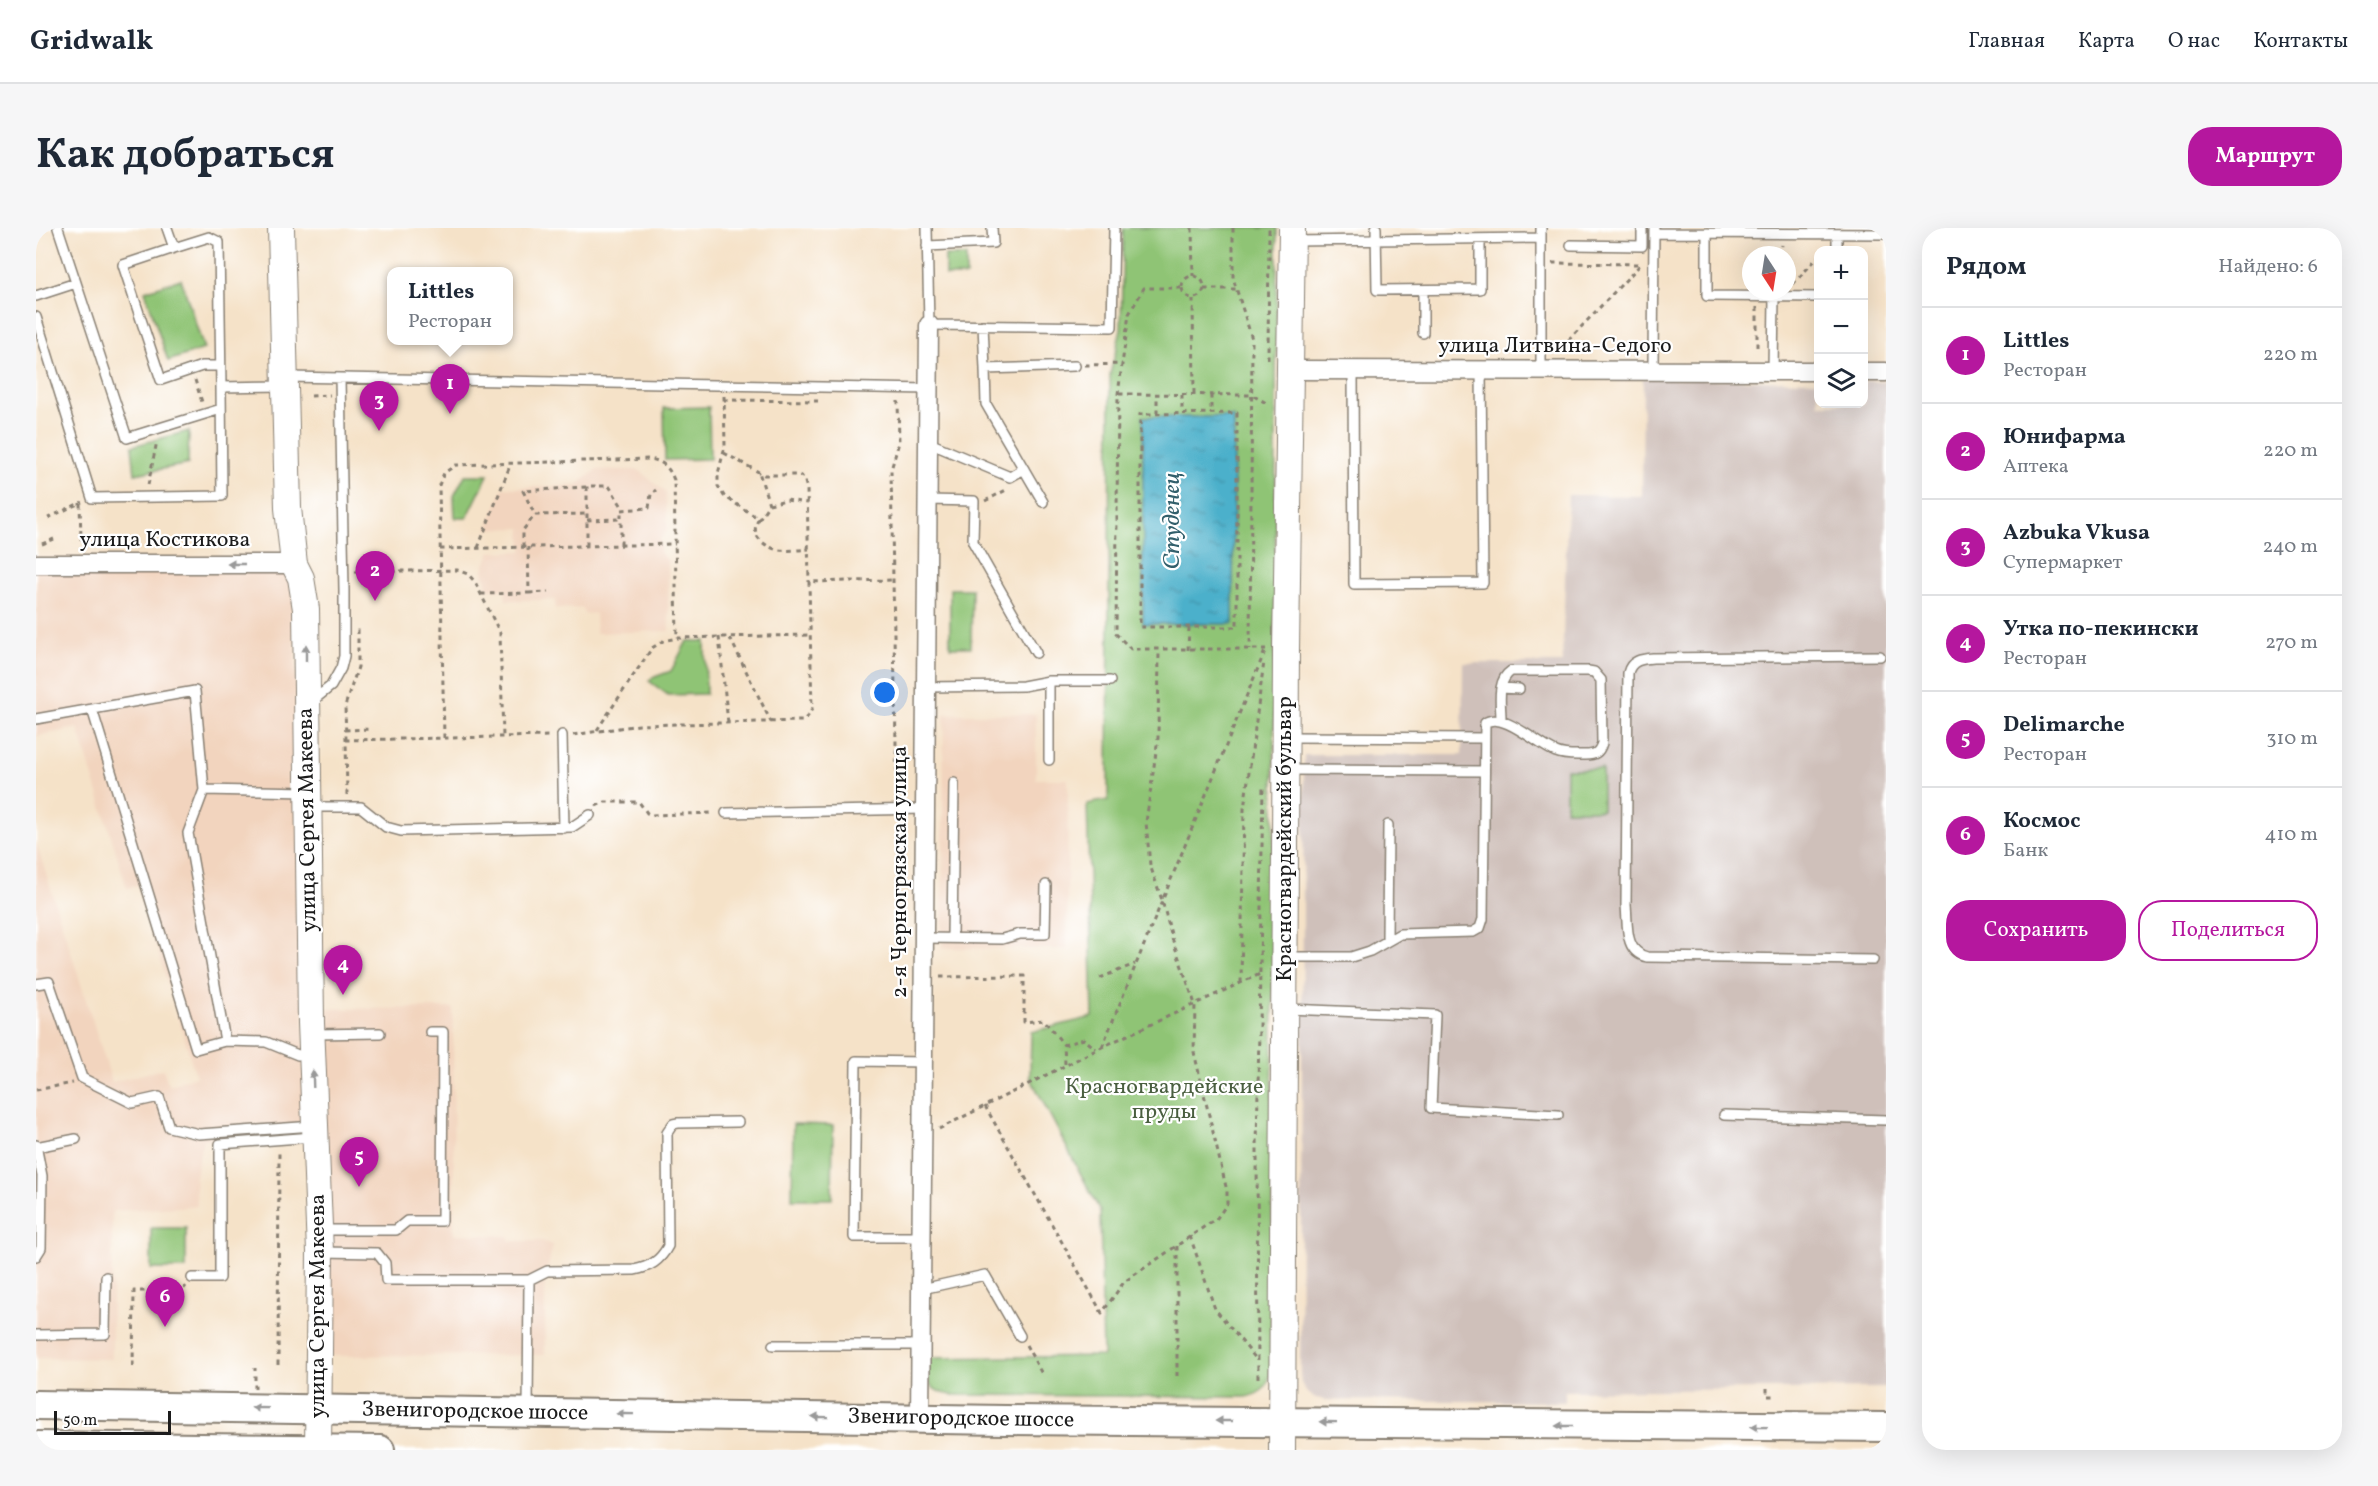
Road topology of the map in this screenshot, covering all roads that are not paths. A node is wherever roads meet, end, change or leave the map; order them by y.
1 (58, 228) edge
2 (167, 228) edge
3 (281, 228) edge
4 (927, 228) edge
5 (992, 228) edge
6 (1114, 228) edge
7 (1376, 228) edge
8 (1642, 228) edge
9 (1654, 230) edge
10 (1776, 231) edge
11 (1831, 232) edge
12 (1541, 233) edge
13 (1707, 233) junction
14 (1292, 234) edge
15 (1886, 234) edge
16 (1480, 239) junction
17 (1376, 240) junction
18 (1571, 245) dead end
19 (927, 246) junction
20 (174, 248) junction
21 (76, 283) junction
22 (1423, 290) junction
23 (36, 296) edge
24 (1742, 296) edge
25 (1796, 296) edge
26 (1814, 297) edge
27 (1774, 300) edge
28 (36, 317) edge
29 (928, 325) junction
30 (983, 326) junction
31 (1423, 333) dead end
32 (220, 366) junction
33 (1075, 366) road end
34 (985, 369) junction
35 (1280, 369) junction
36 (1353, 370) junction
37 (1481, 370) junction
38 (1653, 370) junction
39 (1541, 371) junction
40 (1773, 371) junction
41 (1814, 371) edge
42 (1868, 372) edge
43 (1886, 372) edge
44 (340, 378) junction
45 (285, 382) junction
46 (221, 387) junction
47 (928, 389) junction
48 (221, 409) junction
49 (927, 442) junction
50 (1026, 473) junction
51 (927, 500) junction
52 (1043, 502) dead end
53 (38, 557) edge
54 (294, 564) junction
55 (1036, 653) dead end
56 (1880, 656) dead end
57 (1049, 681) junction
58 (1110, 681) dead end
59 (924, 687) junction
60 (1501, 688) junction
61 (1520, 688) dead end
62 (306, 704) junction
63 (92, 709) junction
64 (36, 719) edge
65 (1501, 719) junction
66 (562, 735) road end
67 (1286, 737) junction
68 (1484, 738) junction
69 (1049, 760) dead end
70 (1484, 771) junction
71 (1274, 773) junction
72 (954, 783) dead end
73 (204, 790) junction
74 (308, 799) junction
75 (924, 809) junction
76 (726, 813) dead end
77 (590, 815) road end
78 (1388, 825) dead end
79 (564, 828) junction
80 (1046, 885) dead end
81 (924, 938) junction
82 (952, 938) junction
83 (1387, 939) junction
84 (1285, 957) junction
85 (1873, 960) dead end
86 (36, 984) edge
87 (1284, 1009) junction
88 (430, 1032) dead end
89 (380, 1033) dead end
90 (225, 1041) junction
91 (305, 1044) junction
92 (924, 1062) junction
93 (1558, 1115) dead end
94 (1724, 1115) dead end
95 (1886, 1120) edge
96 (738, 1122) dead end
97 (315, 1131) junction
98 (76, 1139) dead end
99 (36, 1146) edge
100 (922, 1237) junction
101 (320, 1241) junction
102 (36, 1256) edge
103 (106, 1277) dead end
104 (192, 1278) road end
105 (529, 1280) junction
106 (921, 1287) junction
107 (36, 1335) edge
108 (1020, 1336) road end
109 (773, 1345) dead end
110 (921, 1345) junction
111 (36, 1405) edge
112 (318, 1410) junction
113 (528, 1413) junction
114 (1886, 1414) edge
115 (920, 1418) junction
116 (1282, 1422) junction
117 (1886, 1427) edge
118 (1817, 1428) junction
119 (36, 1446) edge
120 (318, 1450) edge
121 (380, 1450) edge
122 (1282, 1450) edge

1 - 21 lane
2 - 20 lane
3 - 45 street, улица Сергея Макеева
4 - 19 lane
5 - 19 lane
6 - 30 lane
7 - 17 lane
8 - 18 lane
9 - 13 lane
9 - 38 lane
10 - 11 lane
10 - 13 lane
11 - 15 lane
12 - 16 lane
12 - 39 lane
13 - 24 lane
14 - 17 lane
14 - 35 street, Красногвардейский бульвар
16 - 17 lane
16 - 22 lane
17 - 22 lane
19 - 29 lane
20 - 32 lane
20 - 32 lane
21 - 23 lane
21 - 48 lane
22 - 31 lane
25 - 26 lane
27 - 40 lane
28 - 48 lane
29 - 30 lane
29 - 47 street, 2-я Черногрязская улица
30 - 34 lane
32 - 46 lane
33 - 34 lane
34 - 50 lane
35 - 36 street, улица Литвина-Седого
35 - 67 street, Красногвардейский бульвар
36 - 37 street, улица Литвина-Седого
36 - 37 lane
37 - 39 street, улица Литвина-Седого
38 - 39 street, улица Литвина-Седого
38 - 40 street, улица Литвина-Седого
40 - 41 street, улица Литвина-Седого
42 - 43 street
44 - 45 lane
44 - 47 lane
44 - 62 lane
45 - 46 lane
45 - 54 street, улица Сергея Макеева
46 - 48 lane
47 - 49 street, 2-я Черногрязская улица
49 - 50 lane
49 - 51 street, 2-я Черногрязская улица
50 - 52 lane
51 - 55 lane
51 - 59 street, 2-я Черногрязская улица
54 -> 53 street, улица Костикова
62 -> 54 street, улица Сергея Макеева
56 - 85 lane
57 - 58 lane
57 - 59 lane
57 - 69 lane
59 - 75 street, 2-я Черногрязская улица
60 - 61 lane
60 - 65 lane
60 - 65 lane
62 - 74 street, улица Сергея Макеева
63 - 64 lane
63 - 73 lane
63 - 90 lane
65 - 68 lane
66 - 79 lane
67 - 68 lane
67 - 71 street, Красногвардейский бульвар
68 - 70 lane
70 - 71 lane
70 - 83 lane
71 - 84 street, Красногвардейский бульвар
72 - 82 lane
73 - 74 lane
73 - 90 lane
74 - 79 lane
74 - 91 street, улица Сергея Макеева
75 - 76 lane
75 - 81 street, 2-я Черногрязская улица
77 - 79 lane
78 - 83 lane
80 - 82 lane
81 - 82 lane
81 - 92 street, 2-я Черногрязская улица
83 - 84 lane
84 - 87 street, Красногвардейский бульвар
86 - 97 lane
87 - 93 lane
87 - 116 street, Красногвардейский бульвар
88 - 101 lane
89 - 91 lane
90 - 91 lane
97 -> 91 street, улица Сергея Макеева
92 - 100 street, 2-я Черногрязская улица
92 - 100 lane
94 - 95 lane
96 - 105 lane
97 - 101 street, улица Сергея Макеева
97 - 104 lane
98 - 99 lane
99 - 102 lane
100 - 106 street, 2-я Черногрязская улица
101 - 105 lane
101 - 112 street, улица Сергея Макеева
103 - 107 lane
105 - 113 lane
106 - 108 lane
106 - 110 street, 2-я Черногрязская улица
109 - 110 lane
110 - 115 street, 2-я Черногрязская улица
112 -> 111 main road, Звенигородское шоссе
112 - 113 main road, Звенигородское шоссе
112 - 120 street, улица Сергея Макеева
115 -> 113 main road, Звенигородское шоссе
114 - 118 main road
116 -> 115 main road, Звенигородское шоссе
118 -> 116 main road, Звенигородское шоссе
116 - 122 street, Красногвардейский бульвар
117 - 118 main road, Звенигородское шоссе
119 - 120 main road, Звенигородское шоссе
120 - 121 main road, Звенигородское шоссе

